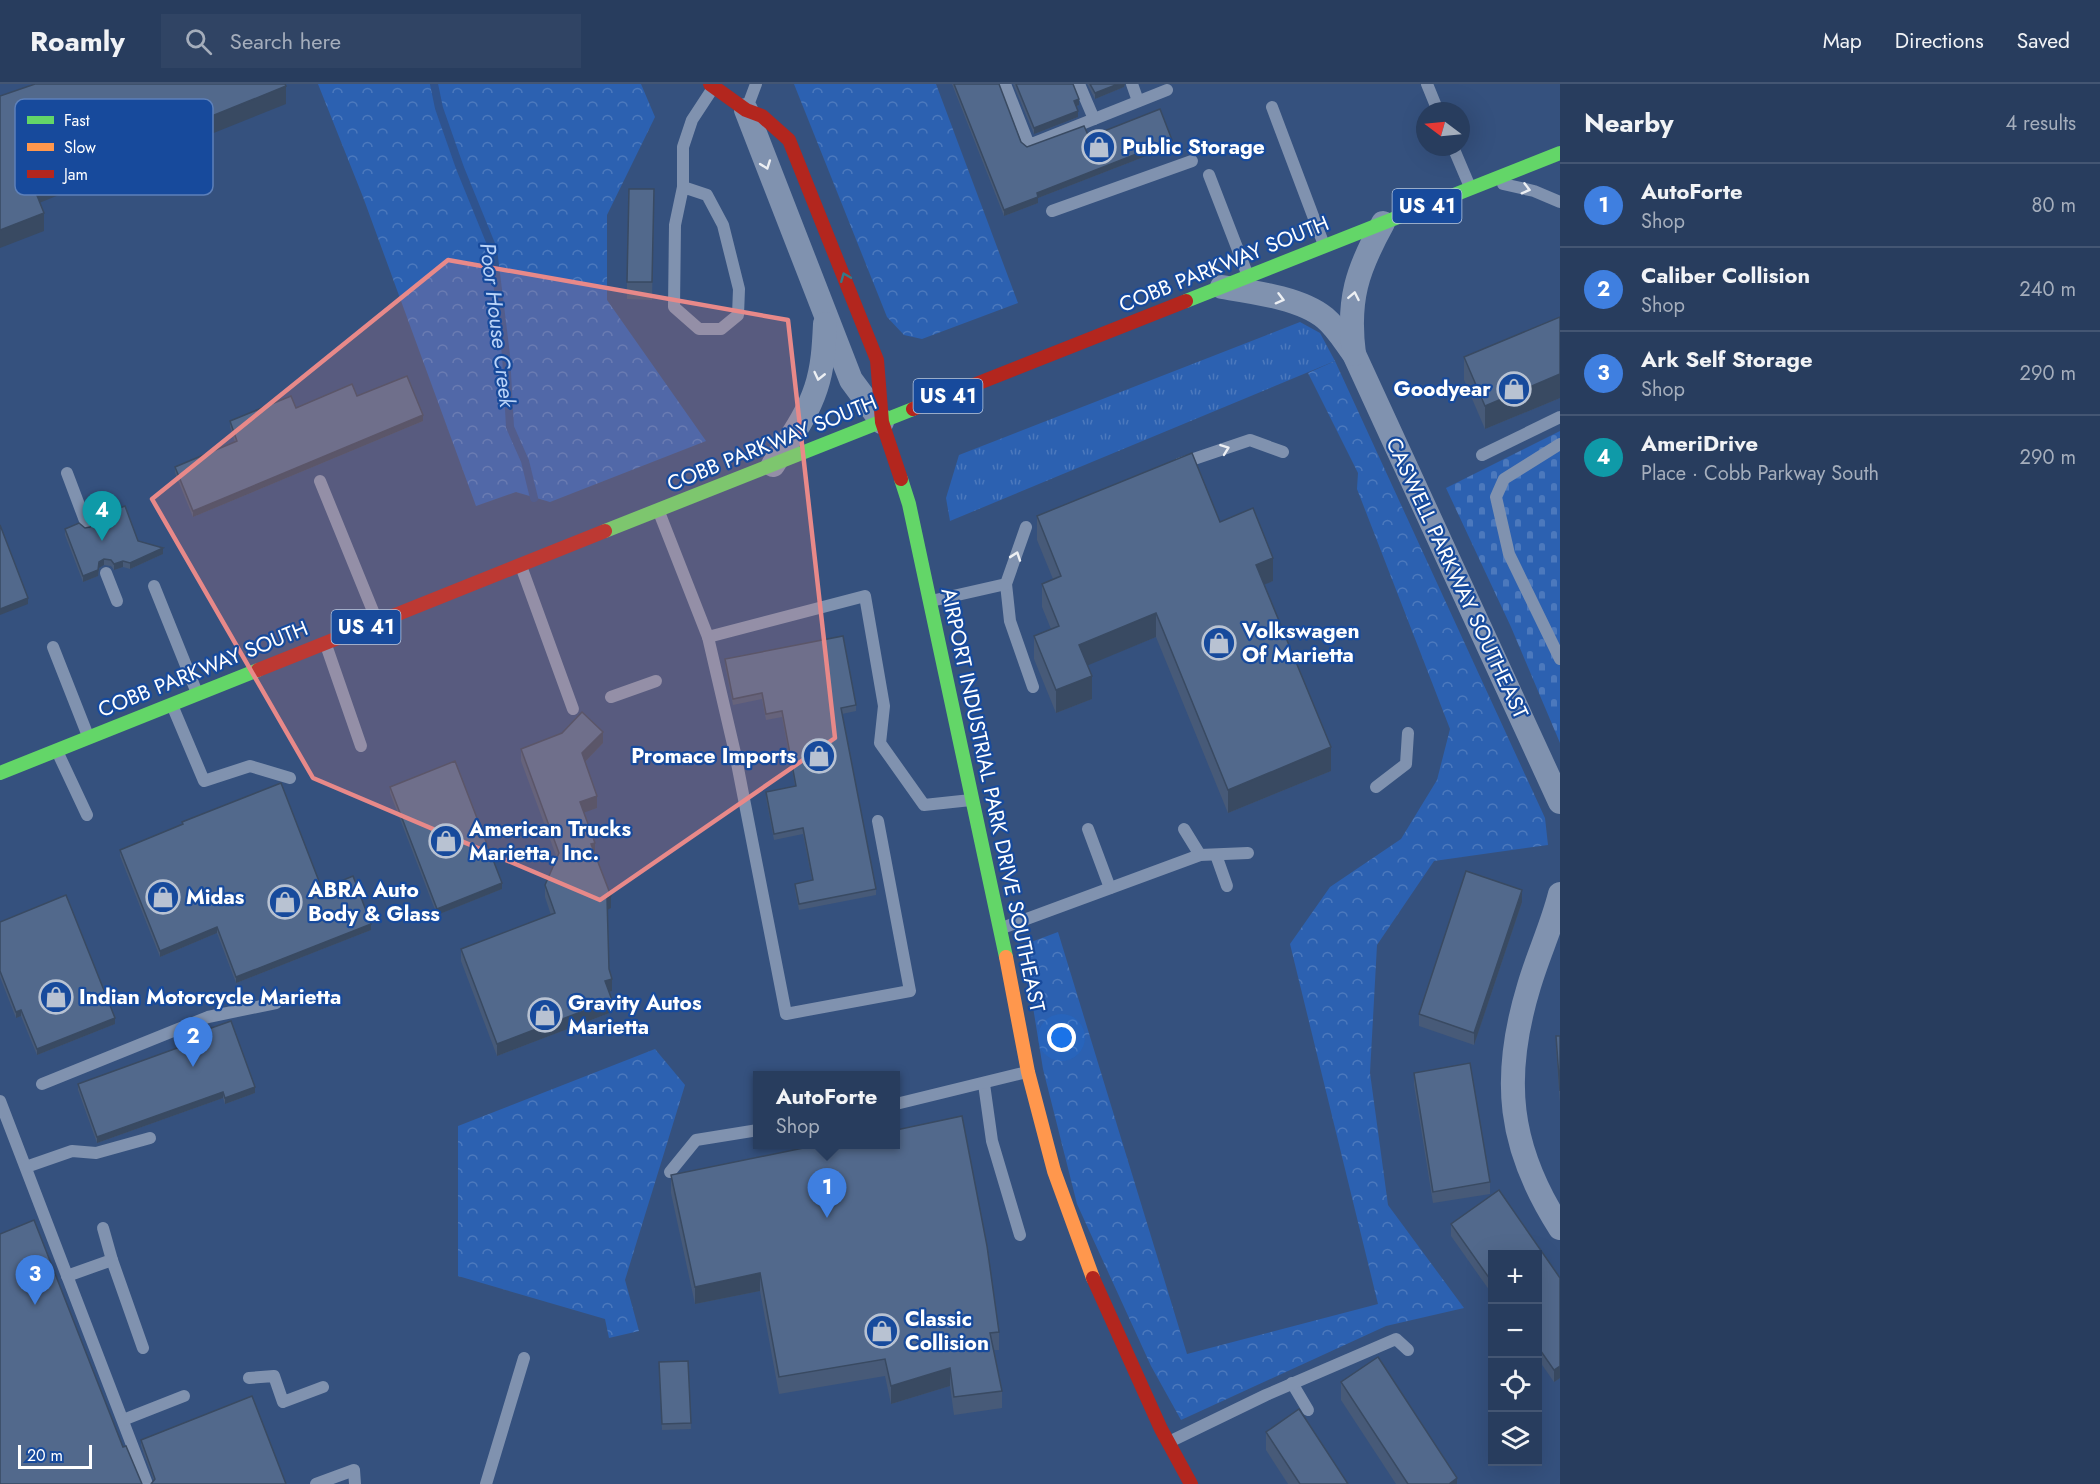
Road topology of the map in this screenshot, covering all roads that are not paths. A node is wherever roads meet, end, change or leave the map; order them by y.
1 (756, 84) edge
2 (1005, 84) edge
3 (1079, 84) edge
4 (1132, 84) edge
5 (1427, 84) edge
6 (712, 85) edge
7 (1167, 90) dead end
8 (1138, 101) junction
9 (1434, 102) edge
10 (1272, 107) dead end
11 (746, 110) junction
12 (1094, 119) junction
13 (1560, 153) edge
14 (1458, 156) edge
15 (1192, 161) dead end
16 (1209, 175) dead end
17 (1490, 181) junction
18 (683, 187) junction
19 (1471, 189) junction
20 (1560, 201) edge
21 (1052, 211) dead end
22 (1383, 223) junction
23 (1325, 246) junction
24 (1248, 277) junction
25 (1222, 287) junction
26 (825, 318) junction
27 (1354, 354) junction
28 (1560, 417) edge
29 (882, 422) junction
30 (1560, 444) edge
31 (1283, 452) dead end
32 (1482, 455) dead end
33 (773, 465) junction
34 (1169, 468) edge
35 (67, 473) dead end
36 (320, 481) dead end
37 (658, 510) junction
38 (87, 526) edge
39 (1026, 527) dead end
40 (521, 564) junction
41 (106, 573) dead end
42 (1006, 584) junction
43 (154, 586) dead end
44 (117, 601) dead end
45 (930, 602) junction
46 (377, 623) junction
47 (708, 637) junction
48 (325, 644) junction
49 (53, 647) dead end
50 (1560, 659) edge
51 (656, 681) dead end
52 (1033, 687) dead end
53 (197, 694) junction
54 (611, 697) dead end
55 (172, 705) junction
56 (573, 709) dead end
57 (1408, 733) dead end
58 (89, 738) junction
59 (361, 746) dead end
60 (57, 750) junction
61 (0, 773) edge
62 (290, 778) dead end
63 (1376, 787) dead end
64 (972, 800) junction
65 (1560, 802) edge
66 (87, 816) dead end
67 (878, 821) dead end
68 (1088, 829) dead end
69 (1184, 830) dead end
70 (1248, 854) dead end
71 (1200, 855) junction
72 (1216, 855) junction
73 (1227, 886) dead end
74 (1110, 888) junction
75 (1560, 894) edge
76 (1000, 928) junction
77 (276, 1004) dead end
78 (1028, 1072) junction
79 (42, 1084) dead end
80 (984, 1084) junction
81 (0, 1101) edge
82 (900, 1103) edge
83 (753, 1131) edge
84 (150, 1138) dead end
85 (26, 1167) junction
86 (670, 1172) dead end
87 (103, 1228) dead end
88 (1560, 1228) edge
89 (1020, 1235) dead end
90 (112, 1260) junction
91 (67, 1276) junction
92 (143, 1348) dead end
93 (1408, 1350) dead end
94 (524, 1358) dead end
95 (249, 1378) dead end
96 (1292, 1383) junction
97 (323, 1387) dead end
98 (184, 1396) dead end
99 (1308, 1410) dead end
100 (123, 1420) junction
101 (1168, 1443) junction
102 (147, 1484) edge
103 (316, 1484) edge
104 (355, 1484) edge
105 (486, 1484) edge
106 (1191, 1484) edge

1 - 11 lane
2 - 12 lane
3 - 12 lane
4 - 8 lane
5 - 9 lane
6 - 11 main road, AIRPORT INDUSTRIAL PARK DRIVE SOUTHEAST
6 - 18 lane
7 - 8 lane
8 - 12 lane
10 - 23 lane
11 -> 26 street
29 -> 11 main road, AIRPORT INDUSTRIAL PARK DRIVE SOUTHEAST
13 - 17 main road, COBB PARKWAY SOUTH / US 41
14 - 19 lane
15 - 21 lane
16 - 24 lane
17 - 19 main road, COBB PARKWAY SOUTH / US 41
17 -> 20 lane
18 - 18 lane
19 - 22 main road, COBB PARKWAY SOUTH / US 41
22 - 23 main road, COBB PARKWAY SOUTH / US 41
27 -> 22 street, CASWELL PARKWAY SOUTHEAST
23 - 24 main road, COBB PARKWAY SOUTH / US 41
24 - 25 main road, COBB PARKWAY SOUTH / US 41
25 -> 27 street, CASWELL PARKWAY SOUTHEAST
25 - 29 main road, COBB PARKWAY SOUTH / US 41
26 - 29 street
26 -> 33 street
27 - 65 street, CASWELL PARKWAY SOUTHEAST
28 - 32 lane
29 - 33 main road, COBB PARKWAY SOUTH / US 41
29 - 45 main road, AIRPORT INDUSTRIAL PARK DRIVE SOUTHEAST
30 - 50 lane
34 -> 31 lane
33 - 37 main road, COBB PARKWAY SOUTH / US 41
35 - 38 lane
36 - 46 lane
37 - 40 main road, COBB PARKWAY SOUTH / US 41
37 - 47 lane
42 -> 39 lane
40 - 46 main road, COBB PARKWAY SOUTH / US 41
40 - 56 lane
41 - 44 lane
42 - 45 lane
42 - 52 lane
43 - 53 lane
45 - 64 main road, AIRPORT INDUSTRIAL PARK DRIVE SOUTHEAST
46 - 48 main road, COBB PARKWAY SOUTH / US 41
47 - 64 lane
47 - 67 lane
48 - 53 main road, COBB PARKWAY SOUTH / US 41
48 - 59 lane
49 - 58 lane
51 - 54 lane
53 - 55 main road, COBB PARKWAY SOUTH / US 41
55 - 58 main road, COBB PARKWAY SOUTH / US 41
55 - 62 lane
57 - 63 lane
58 - 60 main road, COBB PARKWAY SOUTH / US 41
60 - 61 main road, COBB PARKWAY SOUTH / US 41
60 - 66 lane
64 - 76 main road, AIRPORT INDUSTRIAL PARK DRIVE SOUTHEAST
68 - 74 lane
69 - 71 lane
70 - 72 lane
71 - 72 lane
71 - 74 lane
72 - 73 lane
74 - 76 lane
75 - 88 street
76 - 78 main road, AIRPORT INDUSTRIAL PARK DRIVE SOUTHEAST
77 - 79 lane
78 - 80 lane
78 - 101 main road, AIRPORT INDUSTRIAL PARK DRIVE SOUTHEAST
80 - 82 lane
80 - 89 lane
81 - 85 lane
83 - 86 lane
84 - 85 lane
85 - 91 lane
87 - 90 lane
90 - 91 lane
90 - 92 lane
91 - 100 lane
93 - 96 lane
94 - 105 lane
95 - 97 lane
96 - 99 lane
96 - 101 lane
98 - 100 lane
100 - 102 lane
101 - 106 main road, AIRPORT INDUSTRIAL PARK DRIVE SOUTHEAST
103 - 104 lane

